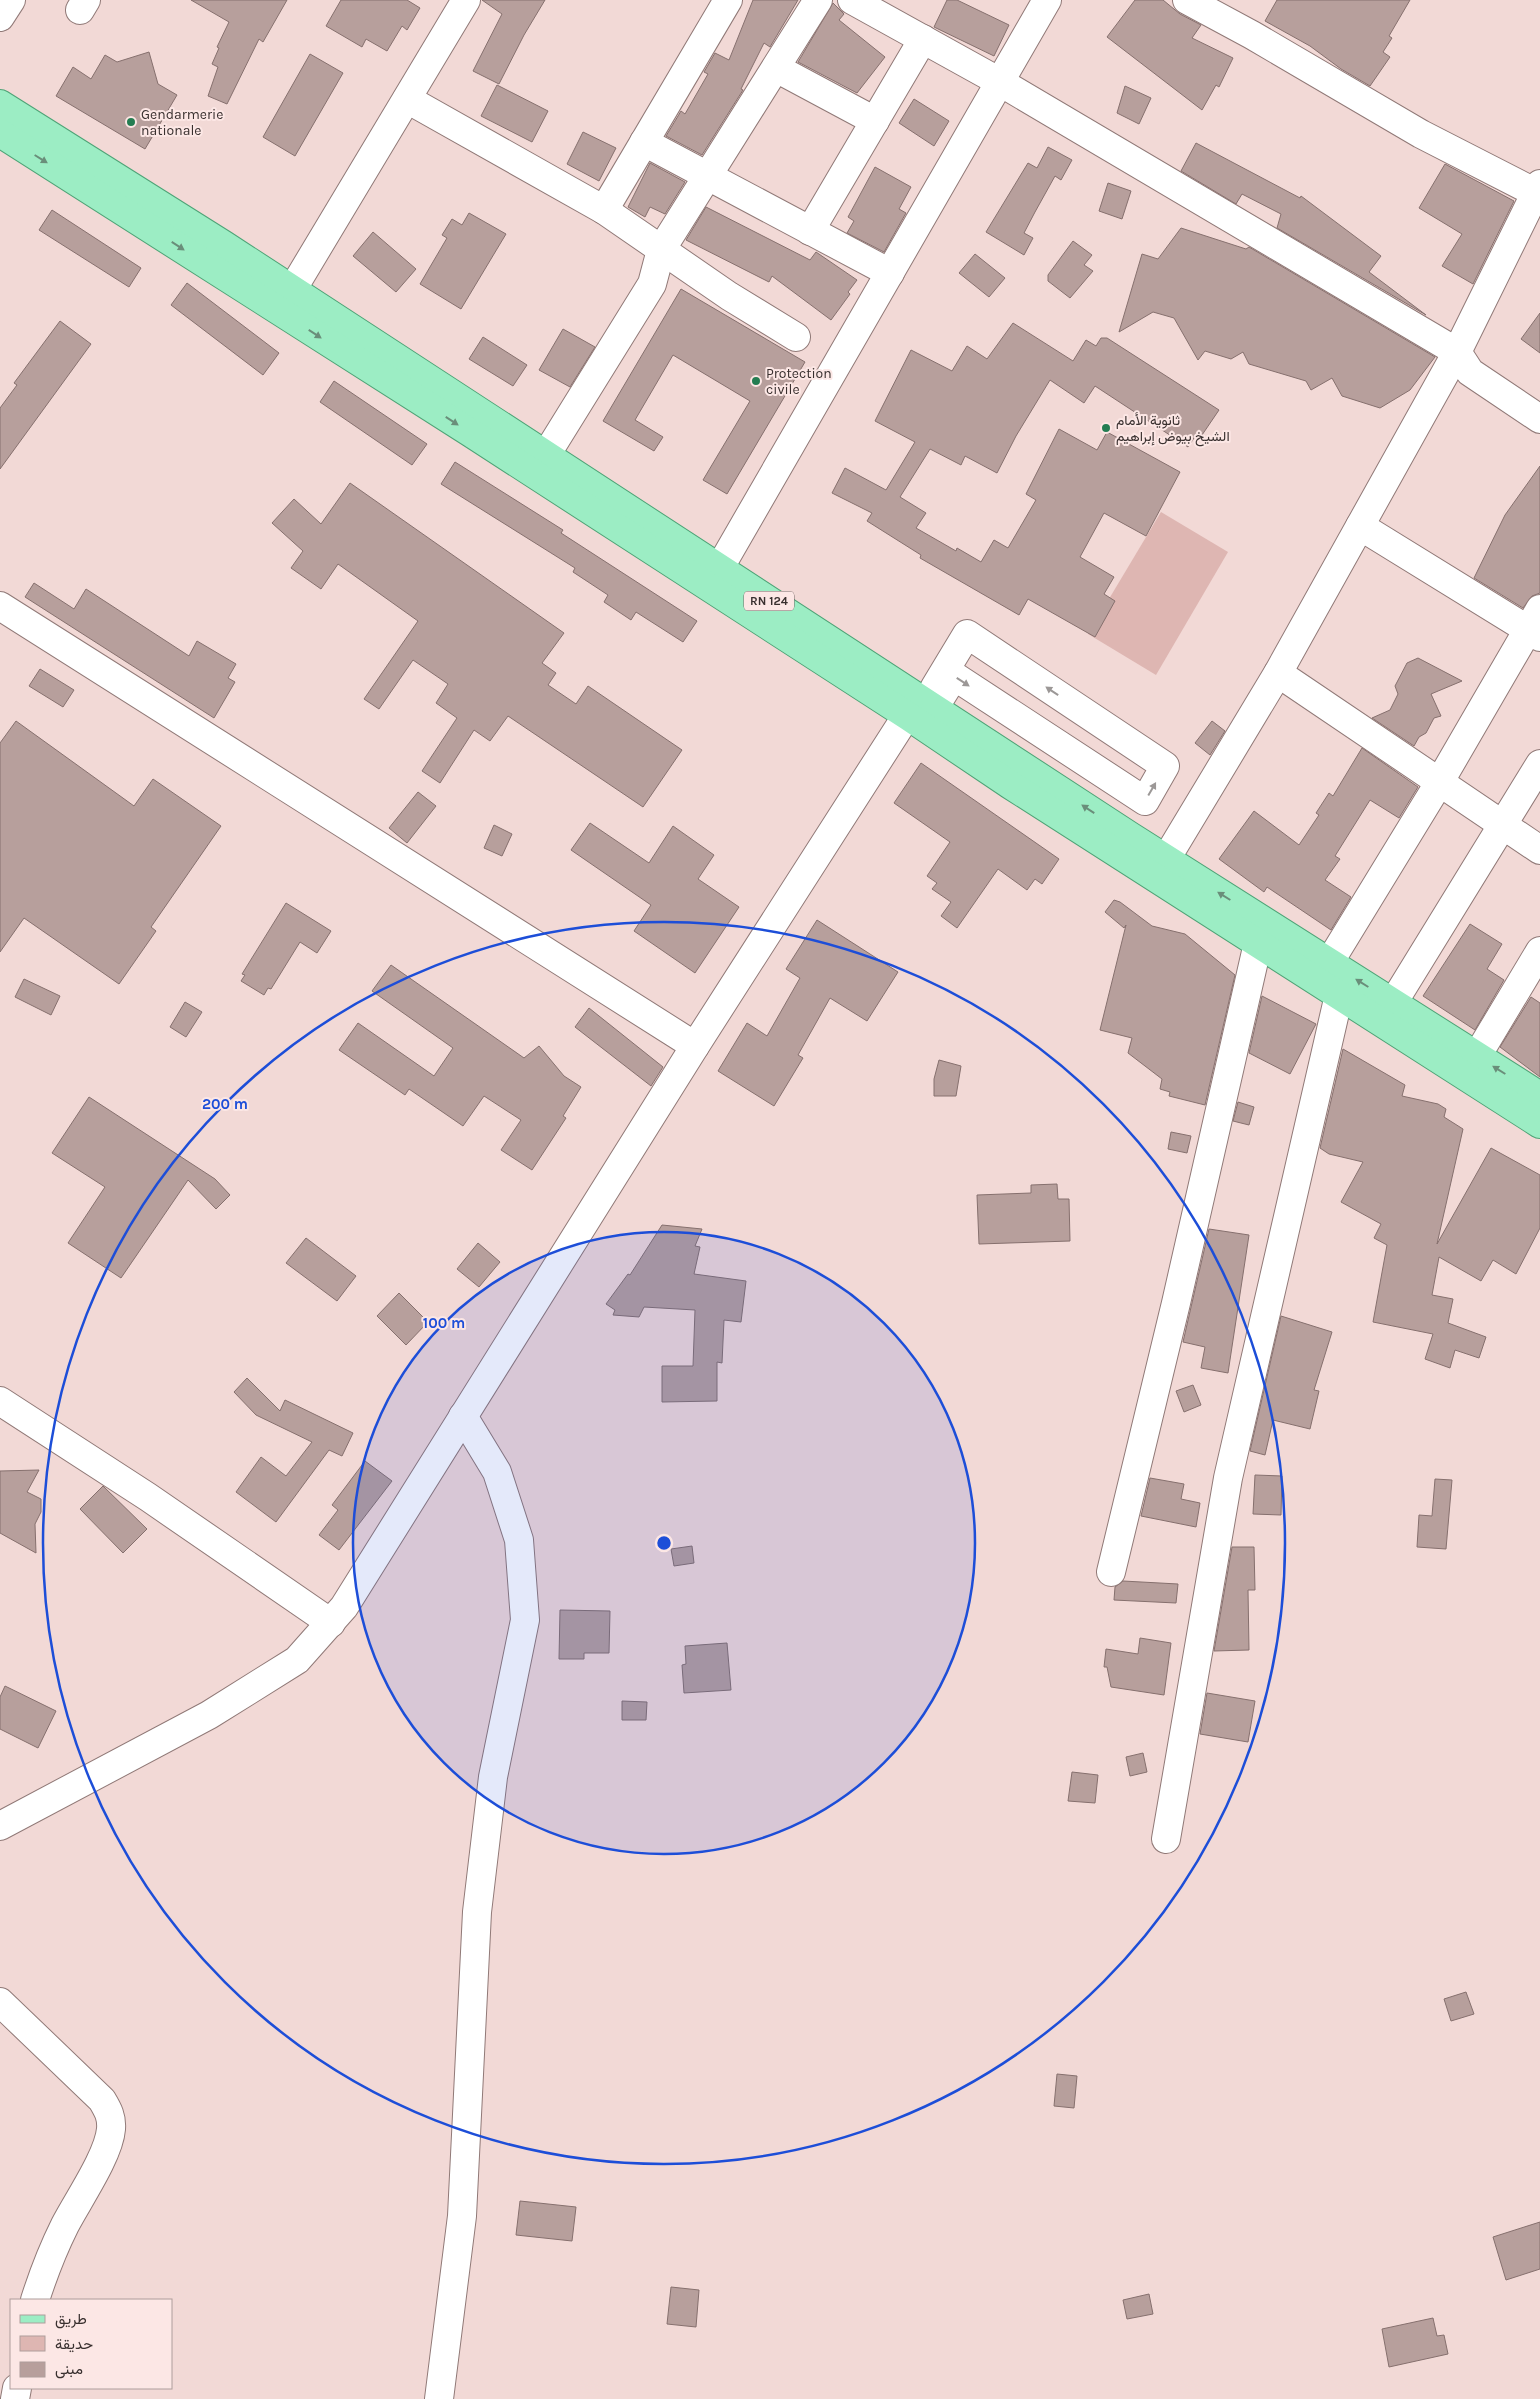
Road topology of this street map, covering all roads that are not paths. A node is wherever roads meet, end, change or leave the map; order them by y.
1 (10, 0) edge
2 (466, 0) edge
3 (728, 0) edge
4 (818, 0) edge
5 (852, 0) edge
6 (1047, 0) edge
7 (1187, 0) edge
8 (0, 17) edge
9 (923, 39) junction
10 (776, 68) junction
11 (1000, 82) junction
12 (407, 99) junction
13 (0, 104) edge
14 (875, 121) junction
15 (0, 132) edge
16 (644, 142) junction
17 (708, 175) junction
18 (1538, 190) edge
19 (604, 210) junction
20 (810, 231) junction
21 (661, 250) junction
22 (890, 273) junction
23 (292, 290) junction
24 (796, 337) dead end
25 (1457, 352) junction
26 (1540, 419) edge
27 (546, 455) junction
28 (1360, 526) junction
29 (720, 569) junction
30 (0, 606) edge
31 (1536, 625) edge
32 (1278, 673) junction
33 (922, 706) junction
34 (1540, 764) edge
35 (1439, 783) junction
36 (1504, 826) junction
37 (1540, 850) edge
38 (1166, 859) junction
39 (1258, 943) junction
40 (1540, 951) edge
41 (1329, 962) junction
42 (1339, 996) junction
43 (1393, 1003) junction
44 (695, 1046) junction
45 (1477, 1056) junction
46 (1540, 1096) edge
47 (1540, 1124) edge
48 (0, 1401) edge
49 (463, 1416) junction
50 (1110, 1572) dead end
51 (331, 1623) junction
52 (0, 1826) edge
53 (1166, 1840) dead end
54 (0, 2002) edge
55 (35, 2299) edge
56 (439, 2399) edge

1 - 8 street
2 - 12 street
3 - 16 street
4 - 10 street
5 - 9 street
6 - 11 street
7 - 18 street
9 - 11 street
9 - 14 street
10 - 14 street
10 - 17 street
11 - 22 street
11 - 25 street
12 - 19 street
12 - 23 street
13 - 23 main road, RN 124
14 - 20 street
15 -> 33 main road, RN 124
16 - 17 street
16 - 19 street
17 - 20 street
17 - 21 street
18 - 25 street
19 - 21 street
20 - 22 street
21 - 24 street
21 - 27 street
22 - 29 street
23 - 27 main road, RN 124
25 - 26 street
25 - 28 street
27 - 29 main road, RN 124
28 - 31 street
28 - 32 street
29 - 33 main road, RN 124
30 - 44 street
31 - 35 street
32 - 35 street
32 - 38 street
33 -> 33 street
38 -> 33 main road, RN 124
33 - 39 main road, RN 124
33 - 44 street
34 - 36 street
35 - 36 street
35 - 41 street
36 - 37 street
36 - 43 street
41 -> 38 main road, RN 124
39 - 42 main road, RN 124
39 - 50 street
40 - 45 street
43 -> 41 main road, RN 124
42 - 47 main road, RN 124
42 - 53 street
43 - 45 main road, RN 124
44 - 49 street
46 -> 45 main road, RN 124
48 - 51 street
49 - 51 street
49 - 56 street
51 - 52 street
54 - 55 street

